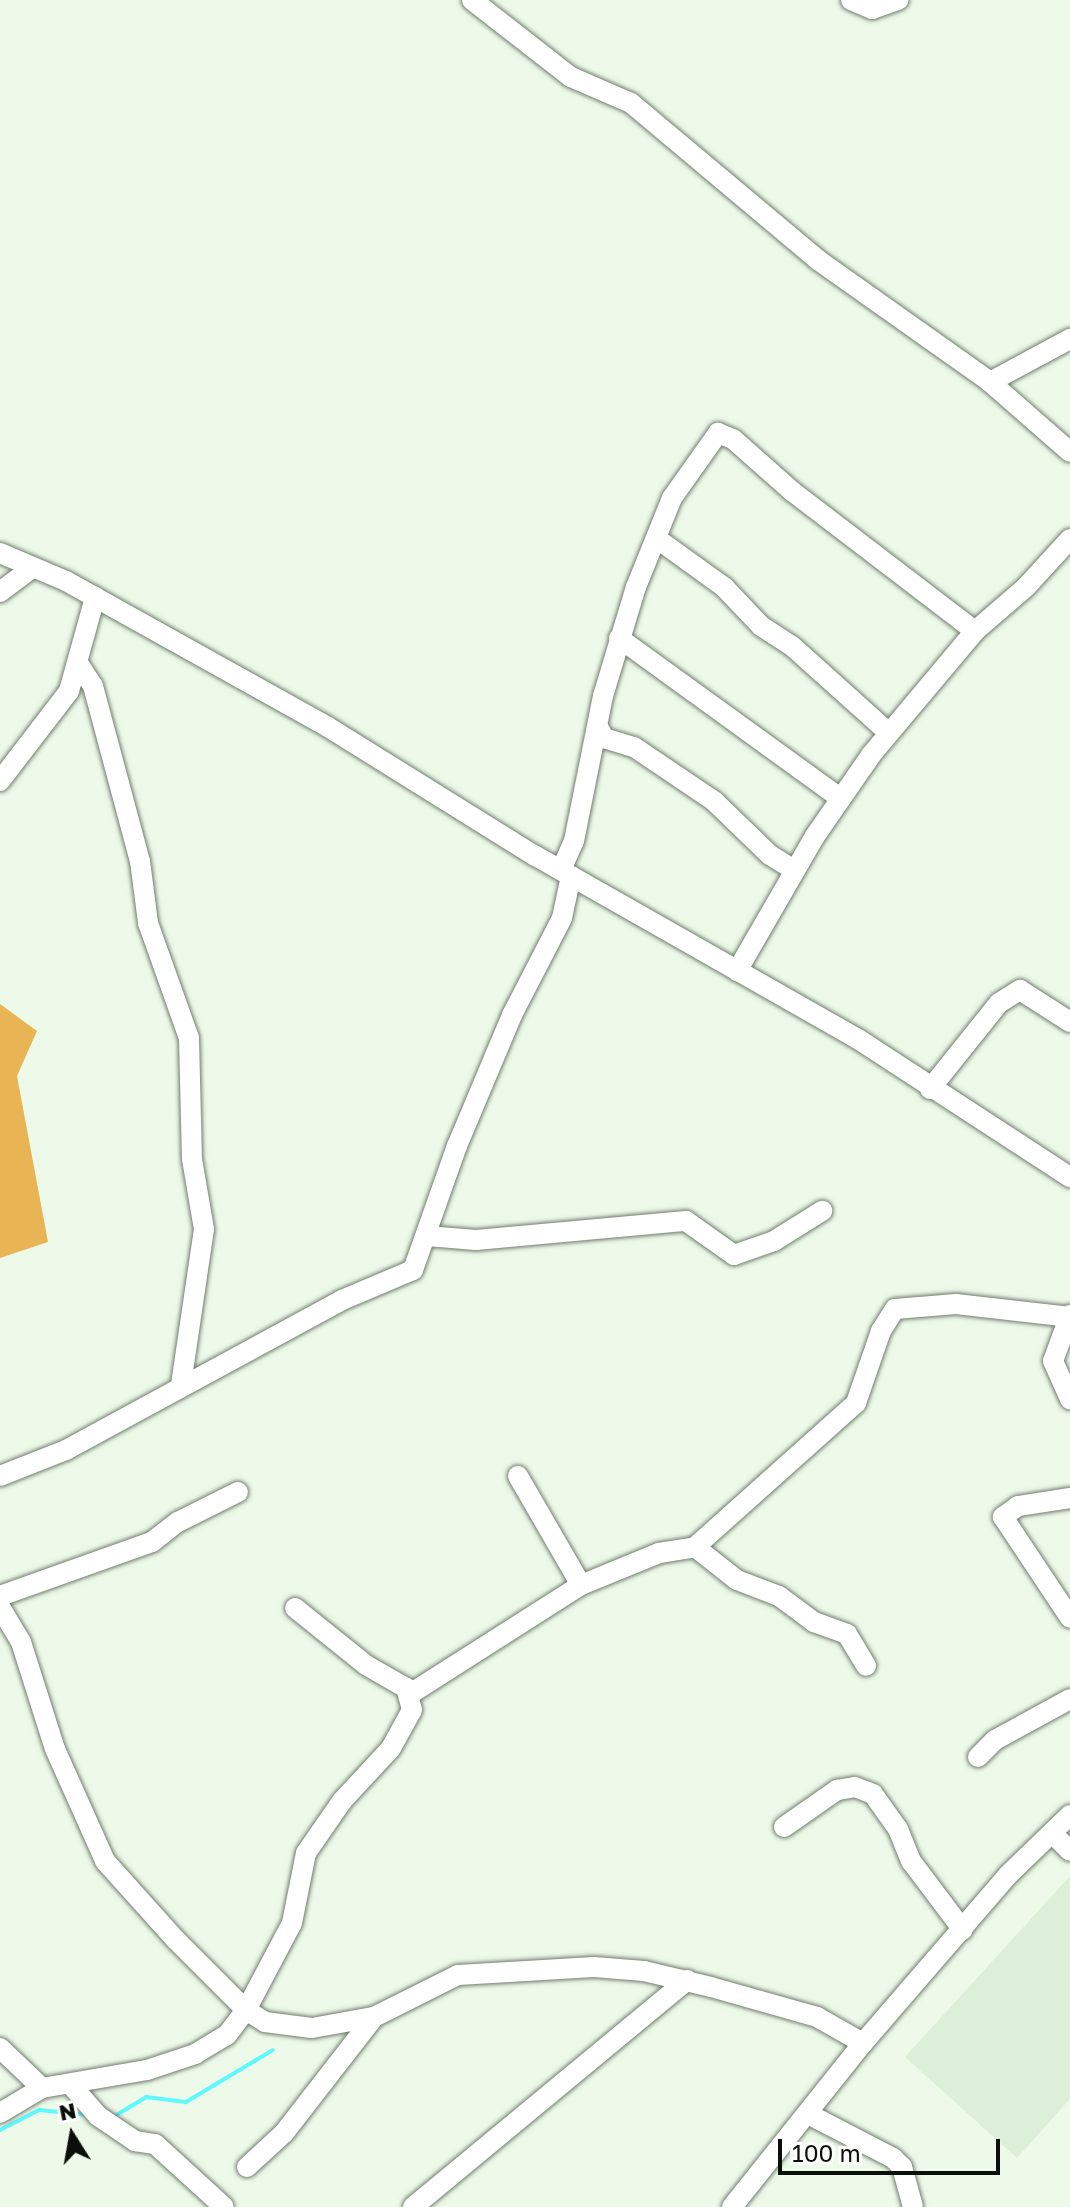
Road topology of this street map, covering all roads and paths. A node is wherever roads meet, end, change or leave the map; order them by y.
1 (472, 0) edge
2 (851, 0) edge
3 (898, 0) edge
4 (1070, 339) edge
5 (990, 382) junction
6 (1070, 452) edge
7 (656, 538) junction
8 (1070, 539) edge
9 (0, 553) edge
10 (32, 568) junction
11 (0, 592) edge
12 (95, 597) junction
13 (975, 631) junction
14 (619, 638) junction
15 (78, 663) junction
16 (598, 727) junction
17 (889, 733) junction
18 (0, 781) edge
19 (840, 798) junction
20 (794, 870) junction
21 (566, 873) junction
22 (737, 971) junction
23 (1070, 1022) edge
24 (930, 1089) junction
25 (1070, 1177) edge
26 (822, 1211) dead end
27 (427, 1236) junction
28 (1070, 1316) edge
29 (181, 1385) junction
30 (1070, 1399) edge
31 (0, 1476) edge
32 (518, 1476) dead end
33 (238, 1492) dead end
34 (1070, 1498) edge
35 (695, 1547) junction
36 (581, 1585) junction
37 (0, 1596) edge
38 (0, 1607) edge
39 (295, 1608) dead end
40 (1070, 1618) edge
41 (866, 1666) dead end
42 (410, 1694) junction
43 (1070, 1699) edge
44 (978, 1757) dead end
45 (1070, 1815) edge
46 (784, 1827) dead end
47 (1052, 1833) junction
48 (1070, 1851) edge
49 (963, 1930) junction
50 (687, 1980) junction
51 (246, 2010) junction
52 (374, 2017) junction
53 (863, 2043) junction
54 (0, 2048) edge
55 (71, 2085) junction
56 (42, 2088) junction
57 (0, 2113) edge
58 (808, 2114) junction
59 (247, 2167) dead end
60 (224, 2207) edge
61 (413, 2207) edge
62 (732, 2207) edge
63 (913, 2207) edge

1 - 5 street
2 - 3 street
4 - 5 street
5 - 6 street
7 - 13 street
7 - 14 street
7 - 17 street
8 - 13 street
9 - 10 street
10 - 11 street
10 - 12 street
12 - 15 street
12 - 21 street
13 - 17 street
14 - 16 street
14 - 19 street
15 - 18 street
15 - 29 street
16 - 20 street
16 - 21 street
17 - 19 street
19 - 20 street
20 - 22 street
21 - 22 street
21 - 27 street
22 - 24 street
23 - 24 street
24 - 25 street
26 - 27 street
27 - 29 street
28 - 30 street
28 - 35 street
29 - 31 street
32 - 36 street
33 - 37 street
34 - 40 street
35 - 36 street
35 - 41 street
36 - 42 street
38 - 51 street
39 - 42 street
42 - 51 street
43 - 44 street
45 - 47 street
46 - 49 street
47 - 48 street
47 - 49 street
49 - 53 street
50 - 52 street
50 - 53 street
50 - 61 street
51 - 52 street
51 - 55 street
52 - 59 street
53 - 58 street
54 - 56 street
55 - 56 street
55 - 60 street
56 - 57 street
58 - 62 street
58 - 63 street

